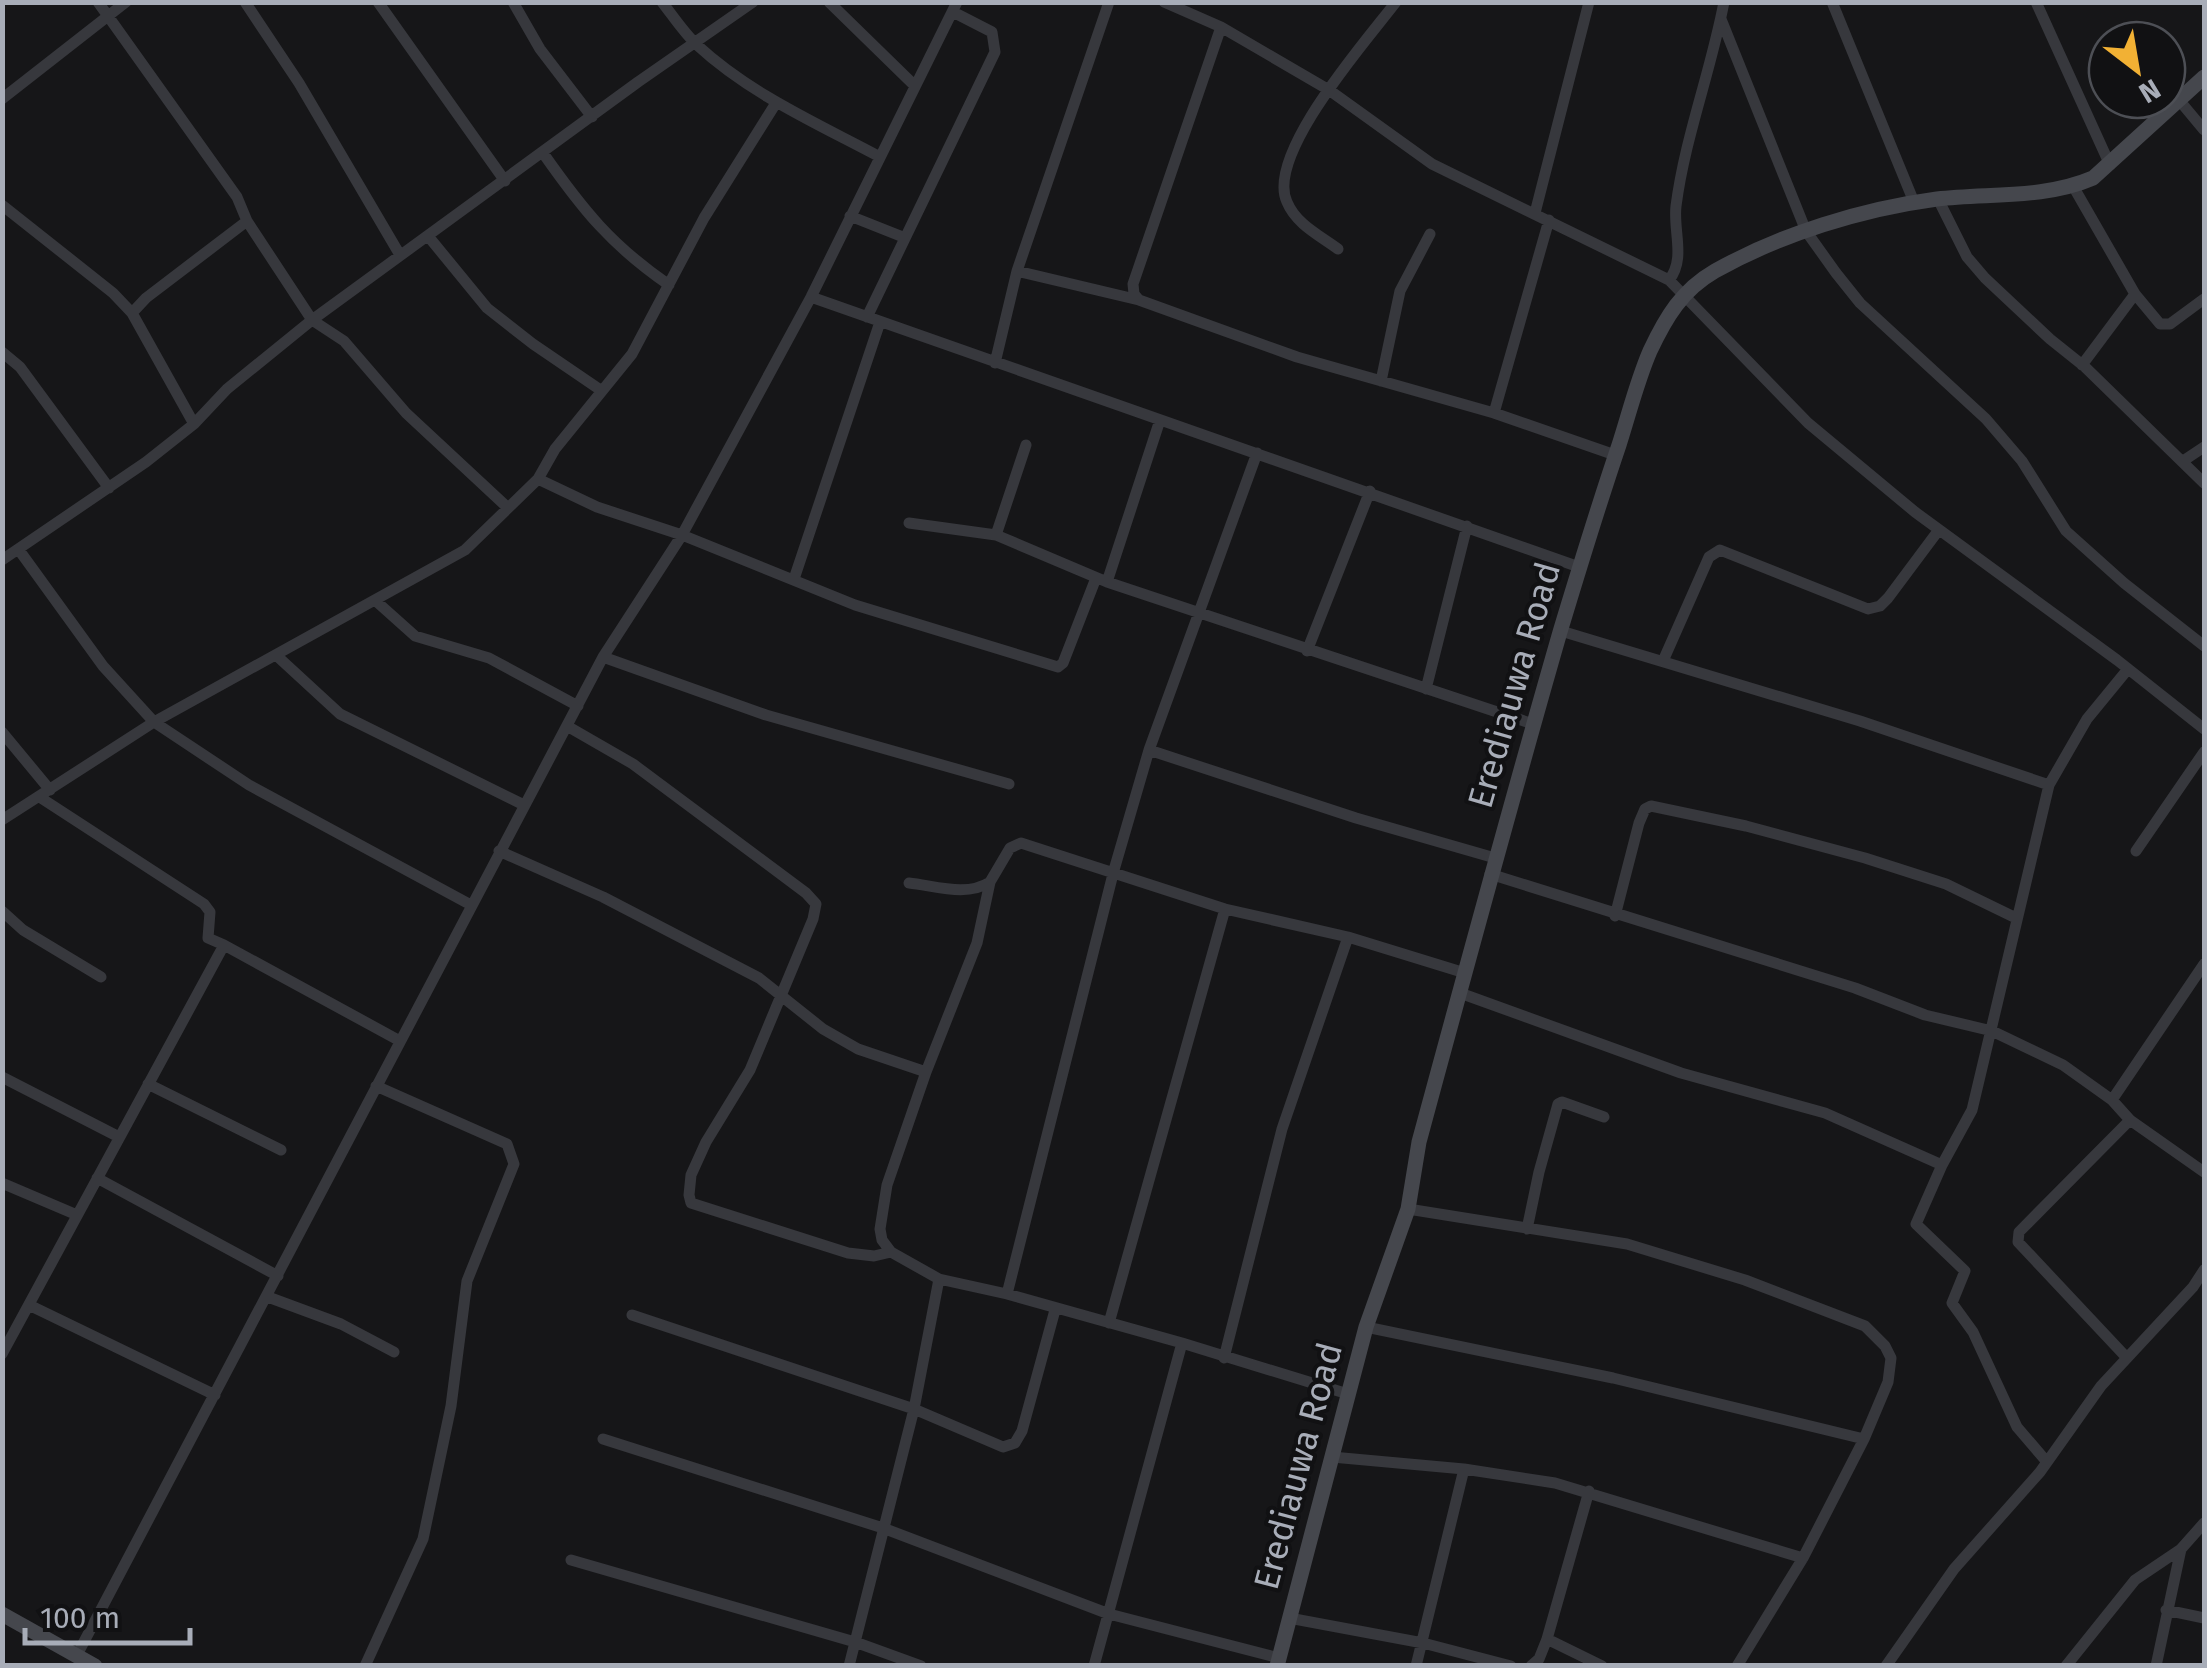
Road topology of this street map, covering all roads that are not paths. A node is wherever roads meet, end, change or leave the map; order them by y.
1 (98, 2) edge
2 (126, 2) edge
3 (245, 2) edge
4 (378, 2) edge
5 (513, 2) edge
6 (662, 2) edge
7 (753, 2) edge
8 (829, 2) edge
9 (1109, 2) edge
10 (1164, 2) edge
11 (1396, 2) edge
12 (1588, 2) edge
13 (1724, 2) edge
14 (1832, 2) edge
15 (2036, 2) edge
16 (955, 7) edge
17 (106, 16) junction
18 (1721, 19) junction
19 (1221, 27) junction
20 (696, 44) junction
21 (914, 85) junction
22 (1329, 90) junction
23 (4, 92) edge
24 (776, 103) junction
25 (2187, 109) edge
26 (592, 117) junction
27 (2158, 120) edge
28 (2204, 130) edge
29 (543, 153) junction
30 (878, 156) junction
31 (2110, 165) junction
32 (505, 182) junction
33 (2073, 186) junction
34 (1938, 199) junction
35 (1914, 202) junction
36 (2, 205) edge
37 (1535, 213) junction
38 (850, 216) junction
39 (1548, 220) junction
40 (247, 221) junction
41 (1806, 232) junction
42 (1430, 234) dead end
43 (428, 236) junction
44 (903, 237) junction
45 (1338, 249) dead end
46 (400, 255) junction
47 (1017, 271) junction
48 (1669, 280) junction
49 (669, 285) junction
50 (2135, 294) junction
51 (1682, 295) junction
52 (811, 297) junction
53 (2204, 299) edge
54 (1139, 300) junction
55 (132, 313) junction
56 (866, 317) junction
57 (312, 320) junction
58 (880, 322) junction
59 (2, 352) edge
60 (996, 364) junction
61 (2082, 365) junction
62 (1381, 381) junction
63 (602, 391) junction
64 (1494, 413) junction
65 (1160, 420) junction
66 (194, 424) junction
67 (1026, 445) dead end
68 (2204, 447) edge
69 (1257, 454) junction
70 (1615, 455) junction
71 (2183, 460) junction
72 (538, 478) junction
73 (2204, 482) edge
74 (110, 488) junction
75 (1370, 491) junction
76 (508, 508) junction
77 (910, 524) dead end
78 (1467, 526) junction
79 (1938, 530) junction
80 (682, 535) junction
81 (996, 536) junction
82 (20, 550) junction
83 (4, 557) edge
84 (1579, 567) junction
85 (794, 579) junction
86 (1102, 580) junction
87 (377, 602) junction
88 (1198, 614) junction
89 (1561, 631) junction
90 (2204, 646) edge
91 (1308, 651) junction
92 (277, 656) junction
93 (603, 657) junction
94 (1662, 662) junction
95 (2128, 669) junction
96 (1426, 689) junction
97 (578, 706) junction
98 (154, 722) junction
99 (1533, 724) junction
100 (567, 726) junction
101 (2204, 729) edge
102 (2, 732) edge
103 (1149, 750) junction
104 (2204, 752) edge
105 (1009, 784) dead end
106 (2049, 785) junction
107 (46, 794) junction
108 (524, 805) junction
109 (2, 820) edge
110 (499, 851) junction
111 (2136, 851) dead end
112 (1495, 858) junction
113 (1114, 870) junction
114 (1490, 874) junction
115 (990, 882) junction
116 (910, 883) dead end
117 (471, 905) junction
118 (1225, 909) junction
119 (2, 911) edge
120 (1615, 916) junction
121 (2016, 918) junction
122 (1348, 937) junction
123 (224, 944) junction
124 (2204, 964) edge
125 (1465, 973) junction
126 (101, 977) dead end
127 (1460, 993) junction
128 (782, 996) junction
129 (1992, 1031) junction
130 (400, 1041) junction
131 (926, 1072) junction
132 (2, 1077) edge
133 (148, 1084) junction
134 (376, 1086) junction
135 (2112, 1100) junction
136 (1604, 1116) dead end
137 (2130, 1120) junction
138 (118, 1137) junction
139 (281, 1150) dead end
140 (1942, 1165) junction
141 (2204, 1172) edge
142 (97, 1178) junction
143 (2, 1182) edge
144 (1408, 1209) junction
145 (77, 1215) junction
146 (1528, 1229) junction
147 (891, 1252) junction
148 (2204, 1270) edge
149 (278, 1276) junction
150 (939, 1279) junction
151 (1007, 1294) junction
152 (268, 1297) junction
153 (28, 1305) junction
154 (1055, 1310) junction
155 (632, 1315) dead end
156 (1109, 1323) junction
157 (1366, 1327) junction
158 (1182, 1343) junction
159 (394, 1352) dead end
160 (2, 1354) edge
161 (1224, 1358) junction
162 (2127, 1358) junction
163 (1348, 1394) junction
164 (215, 1396) junction
165 (914, 1409) junction
166 (603, 1439) dead end
167 (1864, 1439) junction
168 (1332, 1457) junction
169 (2047, 1462) junction
170 (1464, 1469) junction
171 (1589, 1491) junction
172 (2204, 1522) edge
173 (883, 1528) junction
174 (2181, 1549) junction
175 (1803, 1558) junction
176 (571, 1560) dead end
177 (2166, 1610) junction
178 (2, 1614) edge
179 (1109, 1614) junction
180 (1289, 1618) junction
181 (2204, 1618) edge
182 (1547, 1638) junction
183 (855, 1642) junction
184 (1424, 1643) junction
185 (76, 1655) junction
186 (1278, 1662) edge
187 (95, 1666) edge
188 (364, 1666) edge
189 (849, 1666) edge
190 (921, 1666) edge
191 (1094, 1666) edge
192 (1416, 1666) edge
193 (1512, 1666) edge
194 (1531, 1666) edge
195 (1602, 1666) edge
196 (1737, 1666) edge
197 (1886, 1666) edge
198 (2066, 1666) edge
199 (2156, 1666) edge

1 - 17 street
2 - 17 street
3 - 46 street
4 - 32 street
5 - 26 street
6 - 20 street
7 - 20 street
8 - 21 street
9 - 47 street
10 - 19 street
11 - 22 street
12 - 37 street
13 - 18 street
14 - 35 street
15 - 31 street
16 - 21 street
16 - 44 street
17 - 23 street
17 - 40 street
18 - 41 street
18 - 48 street
19 - 22 street
19 - 54 street
20 - 24 street
20 - 26 street
21 - 30 street
22 - 37 street
22 - 45 street
24 - 30 street
24 - 49 street
25 - 28 street
26 - 29 street
27 - 31 street, Erediauwa Road
29 - 32 street
29 - 49 street
30 - 38 street
31 - 33 street, Erediauwa Road
32 - 43 street
33 - 34 street, Erediauwa Road
33 - 50 street
34 - 35 street, Erediauwa Road
34 - 61 street
35 - 41 street, Erediauwa Road
36 - 55 street
37 - 39 street
38 - 44 street
38 - 52 street
39 - 48 street
39 - 64 street
40 - 55 street
40 - 57 street
41 - 51 street, Erediauwa Road
41 - 90 street
42 - 62 street
43 - 46 street
43 - 63 street
44 - 56 street
46 - 57 street
47 - 54 street
47 - 60 street
48 - 51 street
49 - 63 street
50 - 53 street
50 - 61 street
51 - 70 street, Erediauwa Road
51 - 79 street
52 - 56 street
52 - 80 street
54 - 62 street
55 - 66 street
56 - 58 street
57 - 66 street
57 - 76 street
58 - 60 street
58 - 85 street
59 - 74 street
60 - 65 street
61 - 71 street
62 - 64 street
63 - 72 street
64 - 70 street
65 - 69 street
65 - 86 street
66 - 74 street
67 - 81 street
68 - 71 street
69 - 75 street
69 - 88 street
70 - 84 street, Erediauwa Road
71 - 73 street
72 - 76 street
72 - 80 street
74 - 82 street
75 - 78 street
75 - 91 street
76 - 87 street
77 - 81 street
78 - 84 street
78 - 96 street
79 - 94 street
79 - 95 street
80 - 85 street
80 - 93 street
81 - 86 street
82 - 83 street
82 - 98 street
84 - 89 street, Erediauwa Road
85 - 86 street
86 - 88 street
87 - 92 street
87 - 97 street
88 - 91 street
88 - 103 street
89 - 94 street
89 - 99 street, Erediauwa Road
91 - 96 street
92 - 98 street
92 - 108 street
93 - 97 street
93 - 105 street
94 - 106 street
95 - 101 street
95 - 106 street
96 - 99 street
97 - 100 street
98 - 107 street
98 - 117 street
99 - 112 street, Erediauwa Road
100 - 108 street
100 - 128 street
102 - 107 street
103 - 112 street
103 - 113 street
104 - 111 street
106 - 121 street
107 - 109 street
107 - 123 street
108 - 110 street
110 - 117 street
110 - 128 street
112 - 114 street, Erediauwa Road
113 - 115 street
113 - 118 street
113 - 151 street
114 - 120 street
114 - 125 street, Erediauwa Road
115 - 116 street
115 - 131 street
117 - 130 street
118 - 122 street
118 - 156 street
119 - 126 street
120 - 121 street
120 - 129 street
121 - 129 street
122 - 125 street
122 - 161 street
123 - 130 street
123 - 133 street
124 - 135 street
125 - 127 street, Erediauwa Road
127 - 140 street
127 - 144 street, Erediauwa Road
128 - 131 street
128 - 147 street
129 - 135 street
129 - 140 street
130 - 134 street
131 - 147 street
132 - 138 street
133 - 138 street
133 - 139 street
134 - 149 street
134 - 188 street
135 - 137 street
136 - 146 street
137 - 141 street
137 - 162 street
138 - 142 street
140 - 169 street
142 - 145 street
142 - 149 street
143 - 145 street
144 - 146 street
144 - 157 street, Erediauwa Road
145 - 153 street
146 - 167 street
147 - 150 street
148 - 162 street
149 - 152 street
150 - 151 street
150 - 165 street
151 - 154 street
152 - 159 street
152 - 164 street
153 - 160 street
153 - 164 street
154 - 156 street
154 - 165 street
155 - 165 street
156 - 158 street
157 - 163 street, Erediauwa Road
157 - 167 street
158 - 161 street
158 - 179 street
161 - 163 street
162 - 169 street
163 - 168 street, Erediauwa Road
164 - 185 street
165 - 173 street
166 - 173 street
167 - 175 street
168 - 170 street
168 - 180 street, Erediauwa Road
169 - 197 street
170 - 171 street
170 - 184 street
171 - 175 street
171 - 182 street
172 - 174 street
173 - 179 street
173 - 183 street
174 - 177 street
174 - 198 street
175 - 196 street
176 - 183 street
177 - 181 street
177 - 199 street
178 - 185 street
179 - 186 street
179 - 191 street
180 - 184 street
180 - 186 street, Erediauwa Road
182 - 194 street
182 - 195 street
183 - 189 street
183 - 190 street
184 - 192 street
184 - 193 street
185 - 187 street

